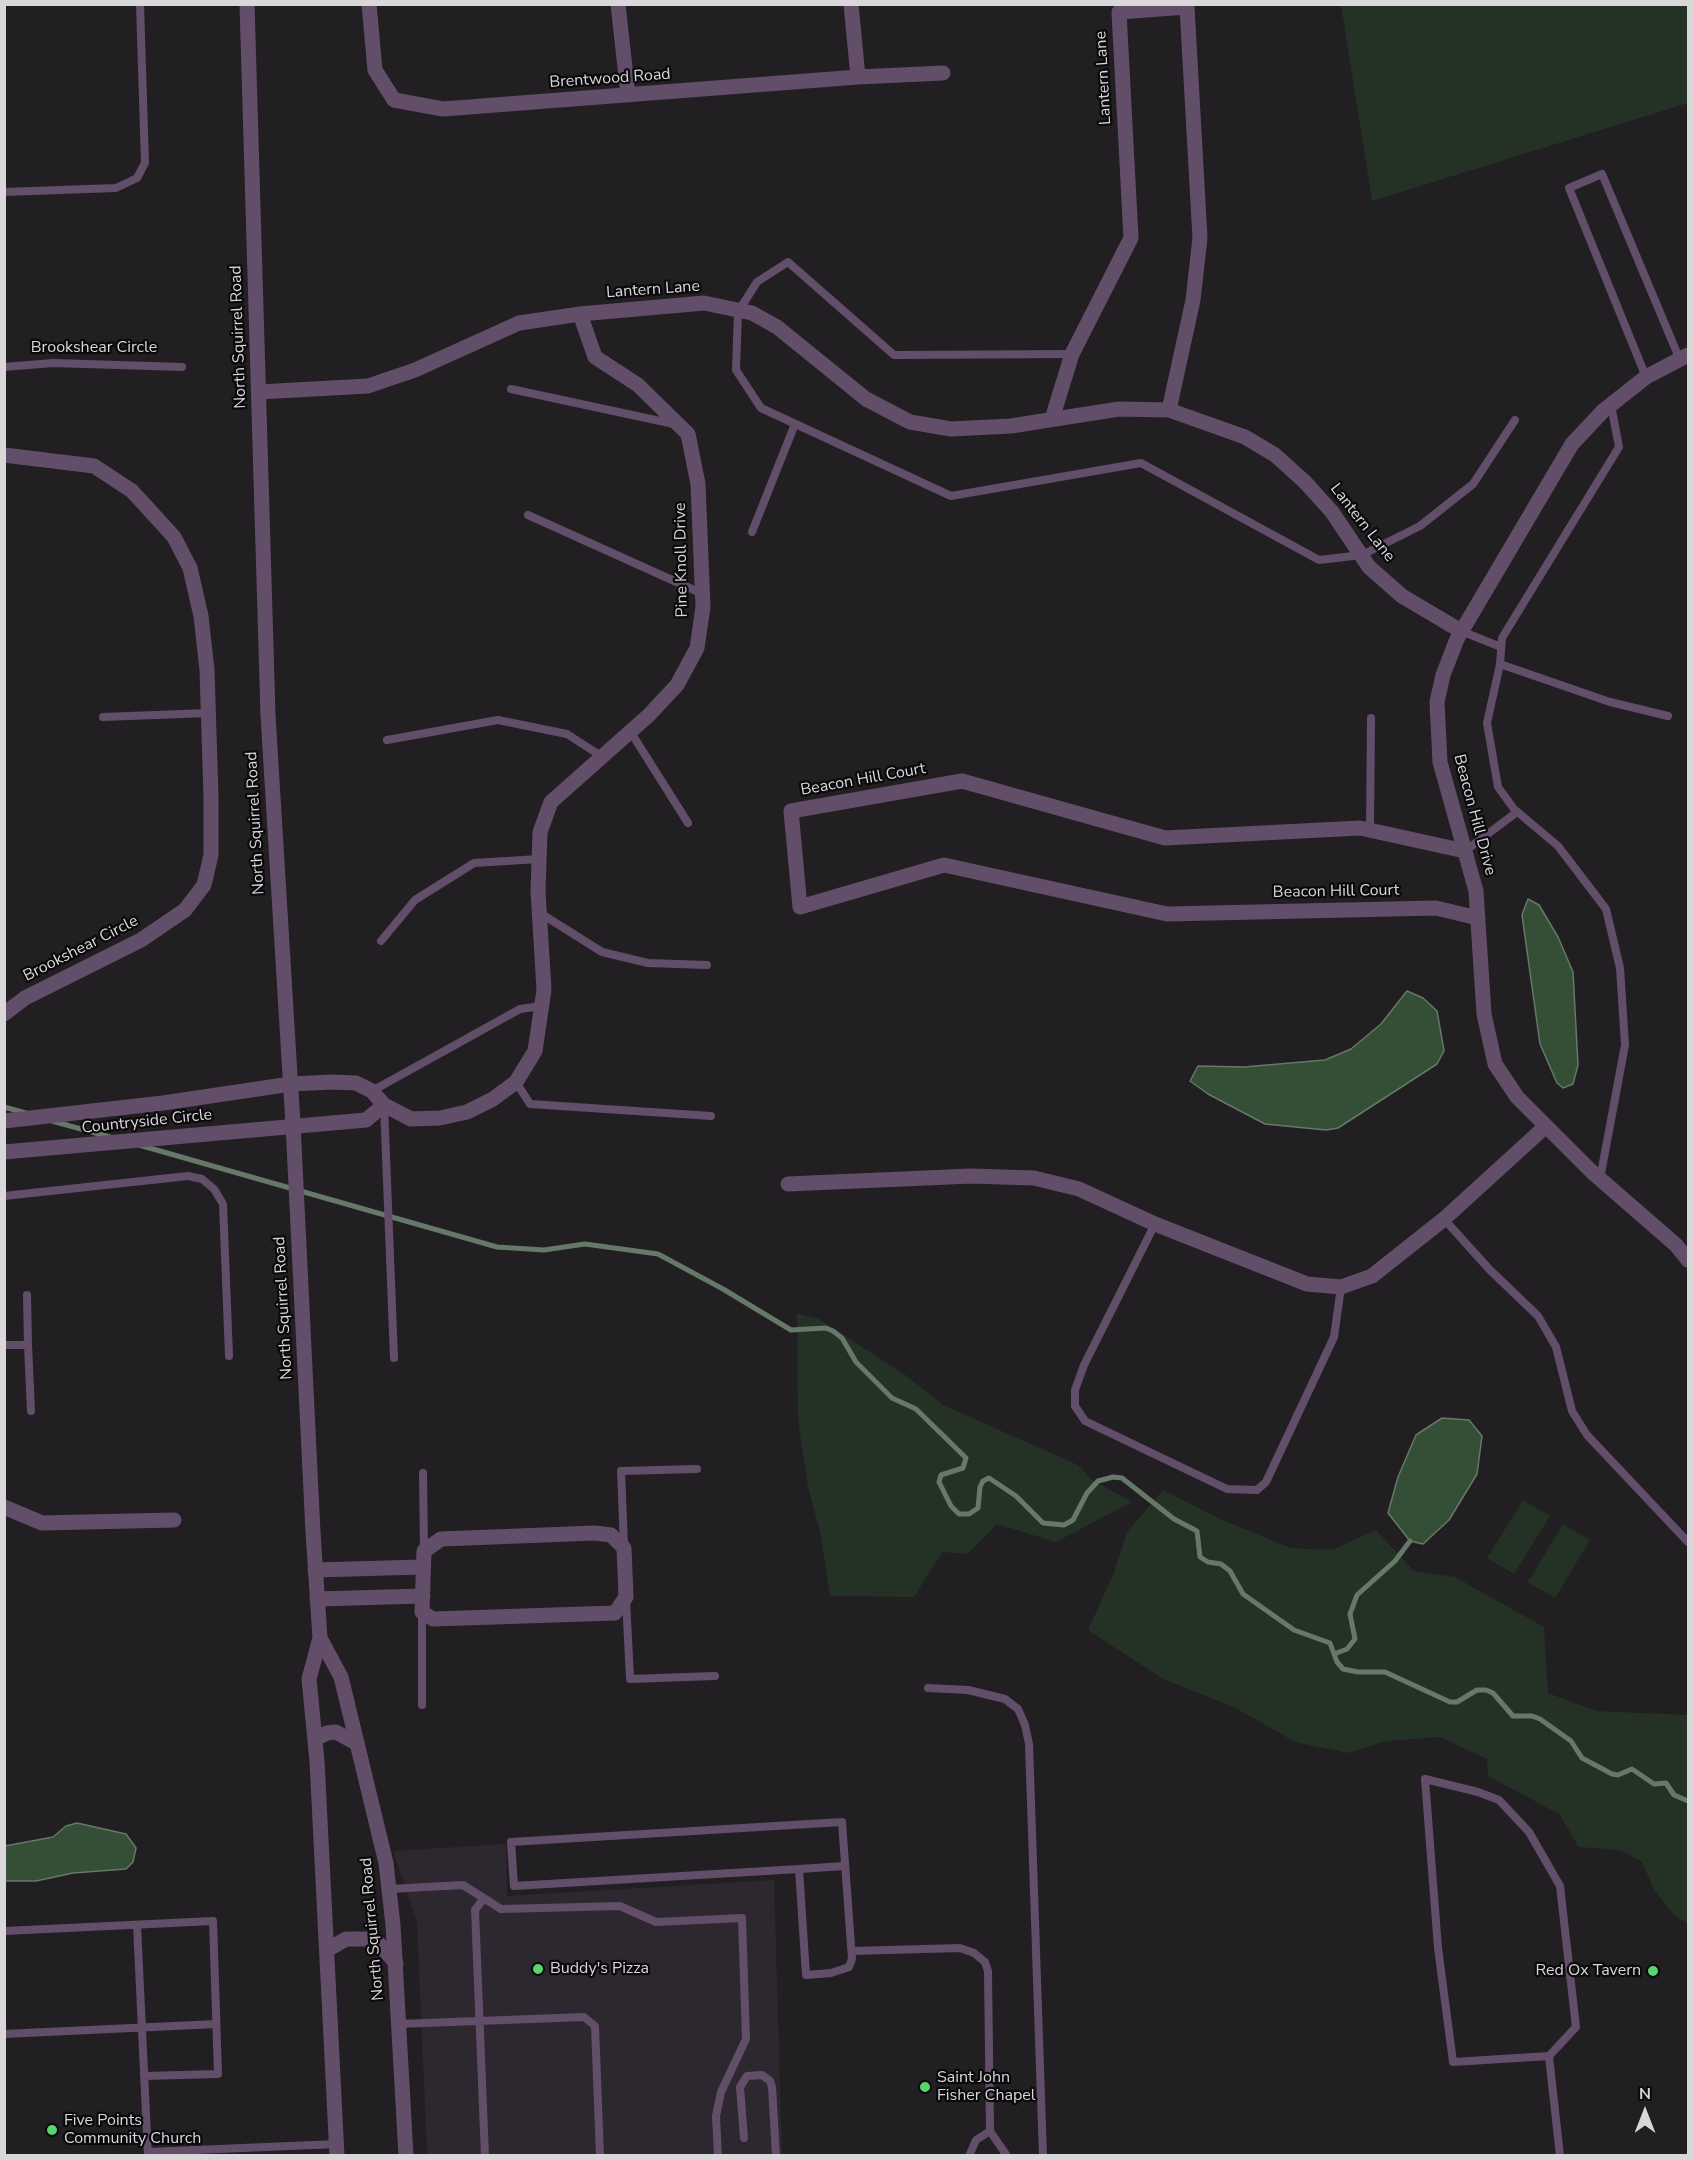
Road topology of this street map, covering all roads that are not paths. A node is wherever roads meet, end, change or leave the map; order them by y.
1 (140, 4) edge
2 (247, 4) edge
3 (369, 4) edge
4 (618, 4) edge
5 (851, 4) edge
6 (943, 73) dead end
7 (858, 77) junction
8 (628, 95) junction
9 (4, 192) edge
10 (738, 312) junction
11 (580, 314) junction
12 (1072, 354) junction
13 (1684, 358) edge
14 (4, 367) edge
15 (182, 367) dead end
16 (1646, 376) junction
17 (512, 389) dead end
18 (259, 392) junction
19 (1611, 405) junction
20 (1169, 410) junction
21 (1052, 419) junction
22 (1515, 420) dead end
23 (795, 424) junction
24 (682, 426) junction
25 (4, 455) edge
26 (528, 515) dead end
27 (752, 532) dead end
28 (1362, 555) junction
29 (702, 594) junction
30 (1461, 632) junction
31 (1501, 647) junction
32 (1500, 664) junction
33 (208, 713) junction
34 (1668, 716) dead end
35 (103, 717) dead end
36 (1371, 718) dead end
37 (630, 731) junction
38 (387, 740) dead end
39 (601, 756) junction
40 (1517, 812) junction
41 (688, 823) dead end
42 (1370, 830) junction
43 (1465, 851) junction
44 (539, 859) junction
45 (540, 913) junction
46 (1478, 918) junction
47 (381, 941) dead end
48 (707, 965) dead end
49 (542, 1006) junction
50 (4, 1014) edge
51 (516, 1082) junction
52 (291, 1084) junction
53 (372, 1091) junction
54 (384, 1105) junction
55 (711, 1116) dead end
56 (4, 1121) edge
57 (293, 1124) junction
58 (1546, 1126) junction
59 (4, 1152) edge
60 (1600, 1179) junction
61 (788, 1184) dead end
62 (4, 1196) edge
63 (1444, 1219) junction
64 (1155, 1224) junction
65 (1689, 1260) edge
66 (1341, 1287) junction
67 (27, 1295) dead end
68 (4, 1345) edge
69 (28, 1345) junction
70 (229, 1356) dead end
71 (394, 1358) dead end
72 (31, 1411) dead end
73 (698, 1469) dead end
74 (423, 1473) dead end
75 (4, 1507) edge
76 (174, 1520) dead end
77 (1689, 1542) edge
78 (624, 1548) junction
79 (424, 1551) junction
80 (422, 1567) junction
81 (315, 1570) junction
82 (423, 1596) junction
83 (626, 1597) junction
84 (317, 1599) junction
85 (422, 1612) junction
86 (320, 1638) junction
87 (714, 1676) dead end
88 (928, 1688) dead end
89 (422, 1705) dead end
90 (315, 1739) junction
91 (356, 1743) junction
92 (845, 1866) junction
93 (799, 1869) junction
94 (390, 1889) junction
95 (484, 1898) junction
96 (137, 1925) junction
97 (4, 1931) edge
98 (327, 1950) junction
99 (852, 1951) junction
100 (396, 1963) junction
101 (479, 2022) junction
102 (216, 2024) junction
103 (399, 2024) junction
104 (142, 2028) junction
105 (4, 2034) edge
106 (1549, 2056) junction
107 (144, 2076) junction
108 (990, 2131) junction
109 (744, 2138) dead end
110 (337, 2150) edge
111 (148, 2153) edge
112 (406, 2156) edge
113 (484, 2156) edge
114 (600, 2156) edge
115 (718, 2156) edge
116 (776, 2156) edge
117 (969, 2156) edge
118 (1007, 2156) edge
119 (1043, 2156) edge
120 (1560, 2156) edge

1 - 9 lane
2 - 18 street, North Squirrel Road
3 - 8 street, Brentwood Road
4 - 8 street
5 - 7 street
6 - 7 street, Brentwood Road
7 - 8 street, Brentwood Road
10 - 11 street, Lantern Lane
10 - 12 lane
10 - 21 street, Lantern Lane
10 - 23 lane
11 - 18 street
11 - 24 street, Pine Knoll Drive
12 - 20 street, Lantern Lane
12 - 21 street, Lantern Lane
13 - 16 street, Beacon Hill Drive
13 - 16 lane
14 - 15 lane, Brookshear Circle
16 - 19 street, Beacon Hill Drive
17 - 24 lane
18 - 52 street, North Squirrel Road
19 - 30 street, Beacon Hill Drive
19 - 31 lane
20 - 21 street, Lantern Lane
20 - 28 street, Lantern Lane
22 - 28 lane
23 - 27 lane
23 - 28 lane
24 - 29 street, Pine Knoll Drive
25 - 33 street, Brookshear Circle
26 - 29 lane
28 - 30 street, Lantern Lane
29 - 37 street, Pine Knoll Drive
30 - 31 lane
30 - 43 street, Beacon Hill Drive
31 - 32 lane
32 - 34 lane
32 - 40 lane
33 - 35 lane
33 - 50 street, Brookshear Circle
36 - 42 lane
37 - 39 street, Pine Knoll Drive
37 - 41 lane
38 - 39 lane
39 - 44 street, Pine Knoll Drive
40 - 43 lane
40 - 60 lane
42 - 43 street, Beacon Hill Court
42 - 46 street, Beacon Hill Court
43 - 46 street, Beacon Hill Drive
44 - 45 street, Pine Knoll Drive
44 - 47 lane
45 - 48 lane
45 - 49 street, Pine Knoll Drive
46 - 58 street, Beacon Hill Drive
49 - 51 street, Pine Knoll Drive
49 - 53 lane
51 - 54 street, Pine Knoll Drive
51 - 55 lane
52 - 53 street
52 - 56 street, Countryside Circle
52 - 57 street, North Squirrel Road
53 - 54 street, Pine Knoll Drive
54 - 57 street
54 - 71 lane
57 - 59 street, Countryside Circle
57 - 81 street, North Squirrel Road
58 - 60 street, Beacon Hill Drive
58 - 63 street
60 - 65 street, Beacon Hill Drive
61 - 64 street
62 - 70 lane
63 - 66 street
63 - 77 lane
64 - 66 street
64 - 66 lane
67 - 69 lane
68 - 69 lane
69 - 72 lane
73 - 78 lane
74 - 79 lane
75 - 76 street
78 - 79 street
78 - 83 street
79 - 80 street
80 - 81 street
80 - 82 street
81 - 84 street, North Squirrel Road
82 - 84 street
82 - 85 street
83 - 85 street
83 - 87 lane
84 - 86 street, North Squirrel Road
85 - 89 lane
86 - 90 street, North Squirrel Road
86 - 91 street, North Squirrel Road
88 - 119 lane
90 - 91 street
90 - 98 street, North Squirrel Road
91 - 94 street, North Squirrel Road
92 - 93 lane
92 - 93 lane
92 - 99 lane
93 - 99 lane
94 - 95 lane
94 - 100 street, North Squirrel Road
95 - 101 lane
95 - 115 lane
96 - 97 lane
96 - 102 lane
96 - 104 lane
98 - 100 street
98 - 110 street, North Squirrel Road
99 - 108 lane
100 - 103 street, North Squirrel Road
101 - 103 lane
101 - 113 lane
101 - 114 lane
102 - 104 lane
102 - 107 lane
103 - 112 street, North Squirrel Road
104 - 105 lane
104 - 107 lane
106 - 106 lane
106 - 120 lane
107 - 111 lane
108 - 117 lane
108 - 118 lane
109 - 116 lane
110 - 111 lane

